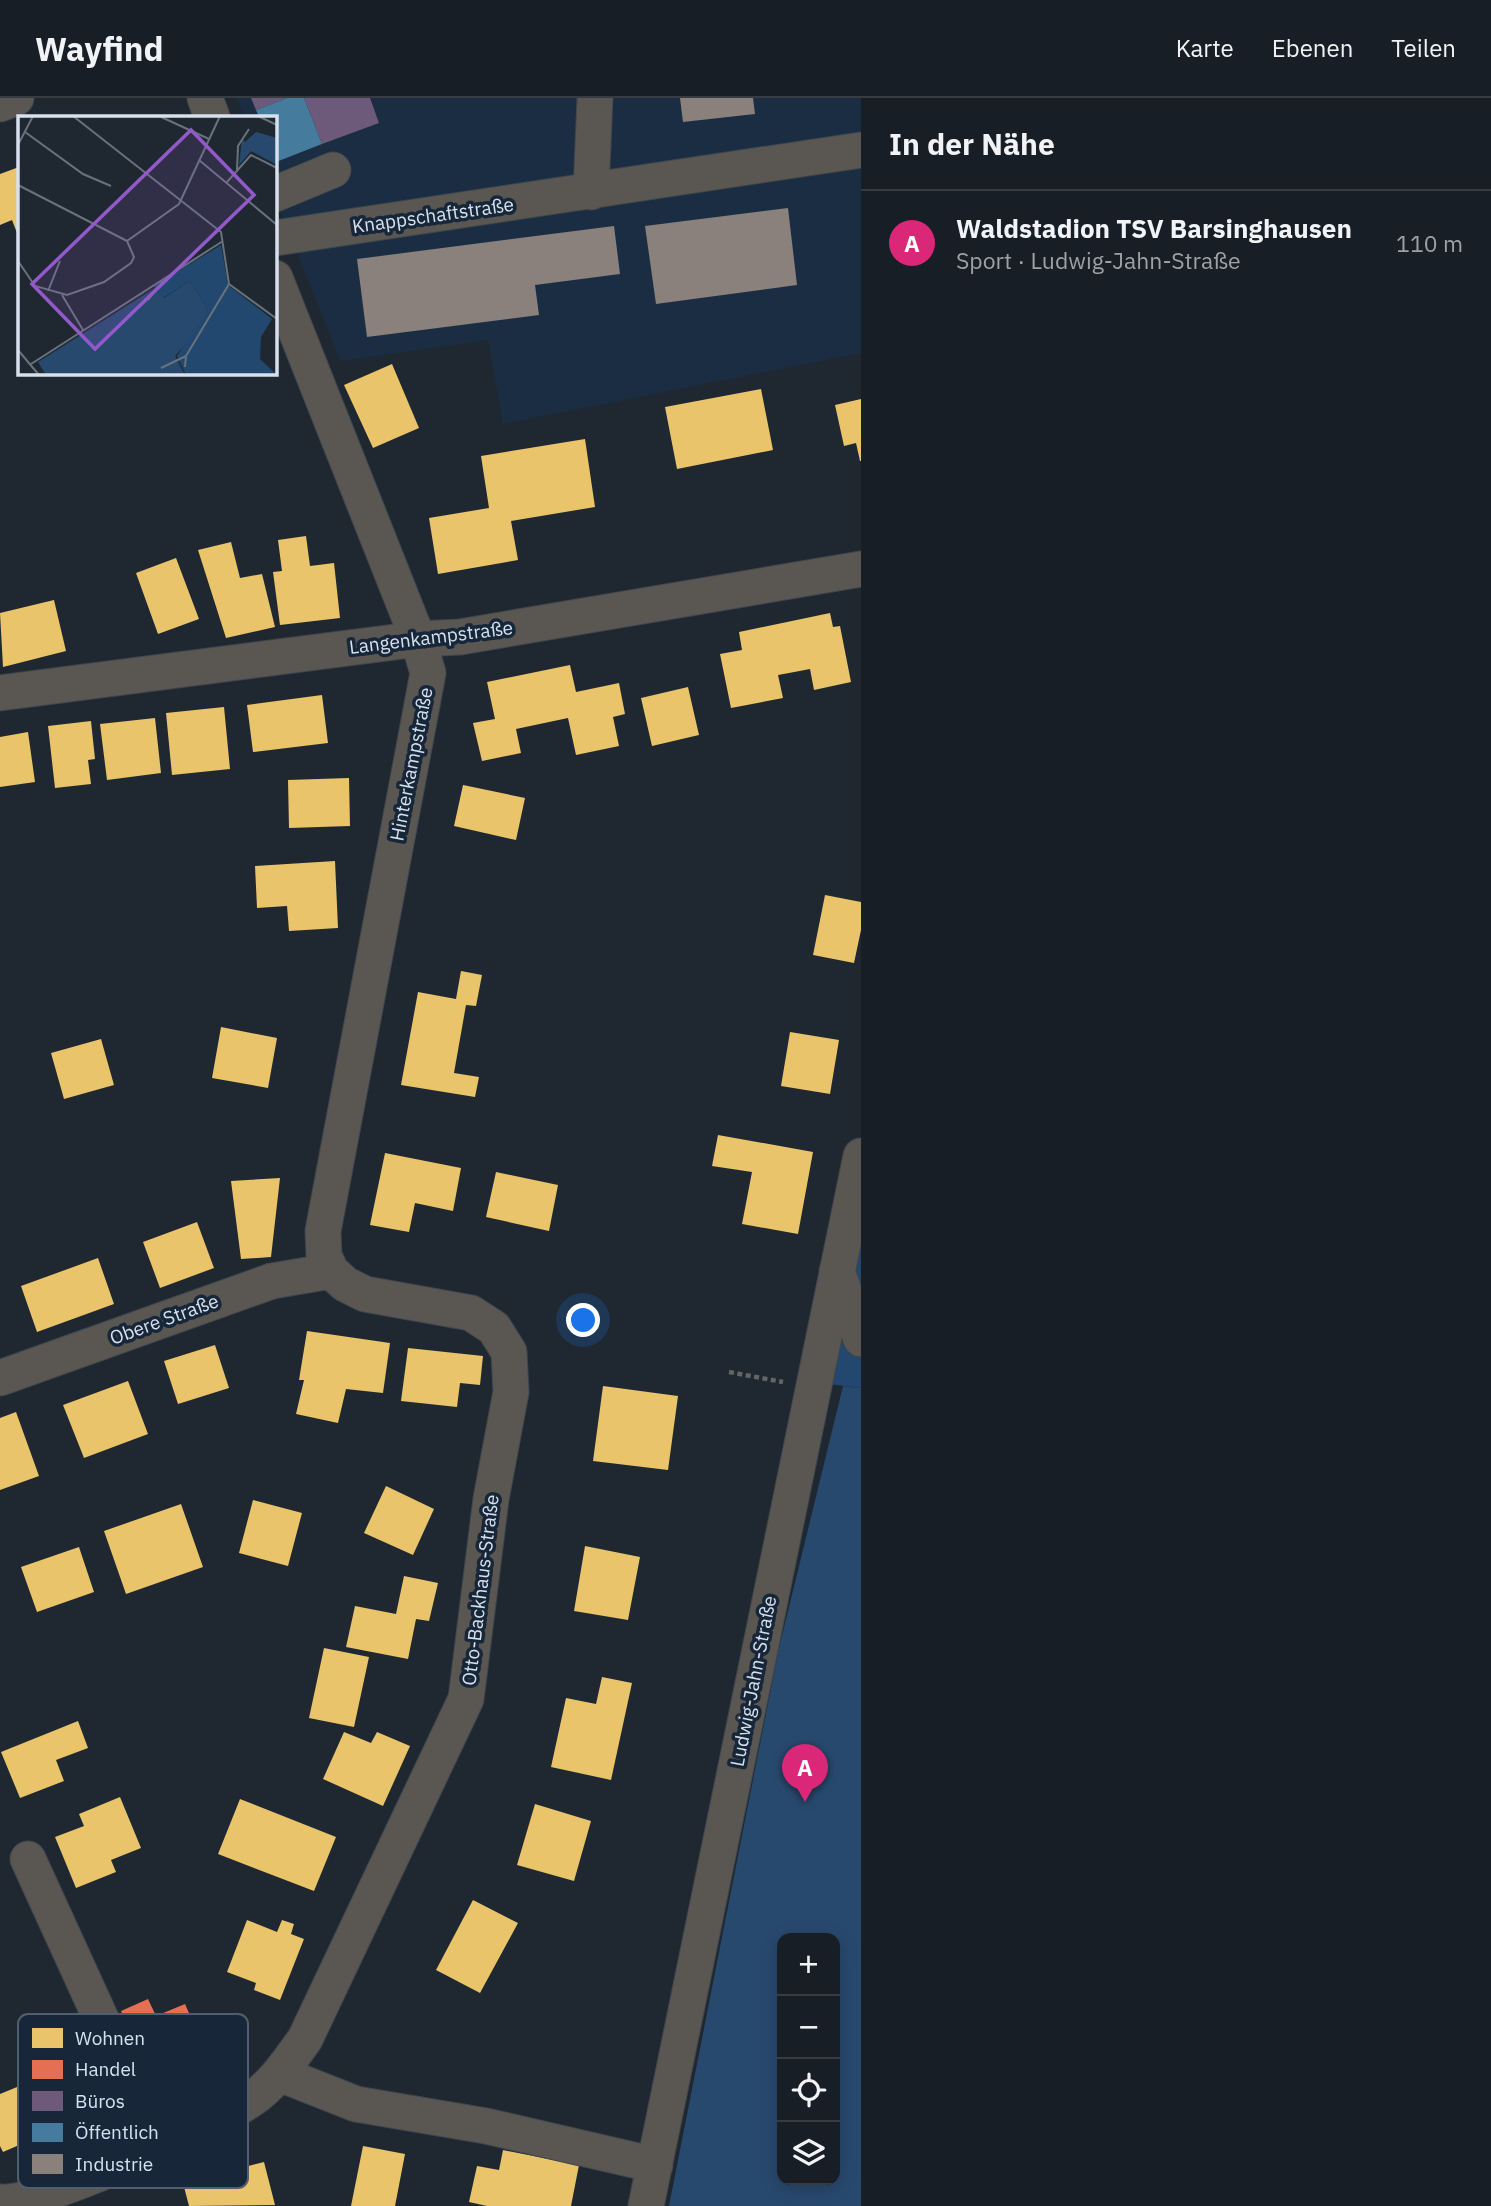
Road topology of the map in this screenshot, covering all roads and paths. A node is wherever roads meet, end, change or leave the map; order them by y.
1 (16, 98) edge
2 (205, 98) edge
3 (581, 98) edge
4 (595, 98) edge
5 (575, 99) edge
6 (0, 104) edge
7 (212, 116) edge
8 (861, 150) edge
9 (333, 170) dead end
10 (591, 192) junction
11 (276, 194) edge
12 (276, 238) edge
13 (276, 281) edge
14 (861, 569) edge
15 (418, 639) junction
16 (0, 693) edge
17 (861, 1156) edge
18 (331, 1271) junction
19 (837, 1271) junction
20 (861, 1339) edge
21 (729, 1372) dead end
22 (0, 1377) edge
23 (813, 1387) junction
24 (28, 1859) dead end
25 (99, 2014) edge
26 (280, 2074) junction
27 (248, 2102) edge
28 (655, 2165) junction
29 (64, 2188) edge
30 (0, 2202) edge
31 (646, 2206) edge

1 - 6 street
2 - 7 street
3 - 5 street
4 - 10 street
8 - 10 street, Knappschaftstraße
9 - 11 street
10 - 12 street, Knappschaftstraße
13 - 15 street, Hinterkampstraße
14 - 15 street, Langenkampstraße
15 - 16 street, Langenkampstraße
15 - 18 street, Hinterkampstraße
17 - 19 street, Ludwig-Jahn-Straße
18 - 22 street, Obere Straße
18 - 26 street, Otto-Backhaus-Straße
19 - 20 street
19 - 23 street, Ludwig-Jahn-Straße
21 - 23 path
23 - 28 street, Ludwig-Jahn-Straße
24 - 25 street
26 - 27 street, Otto-Backhaus-Straße
26 - 28 street
28 - 31 street, Ludwig-Jahn-Straße
29 - 30 street, Otto-Backhaus-Straße

